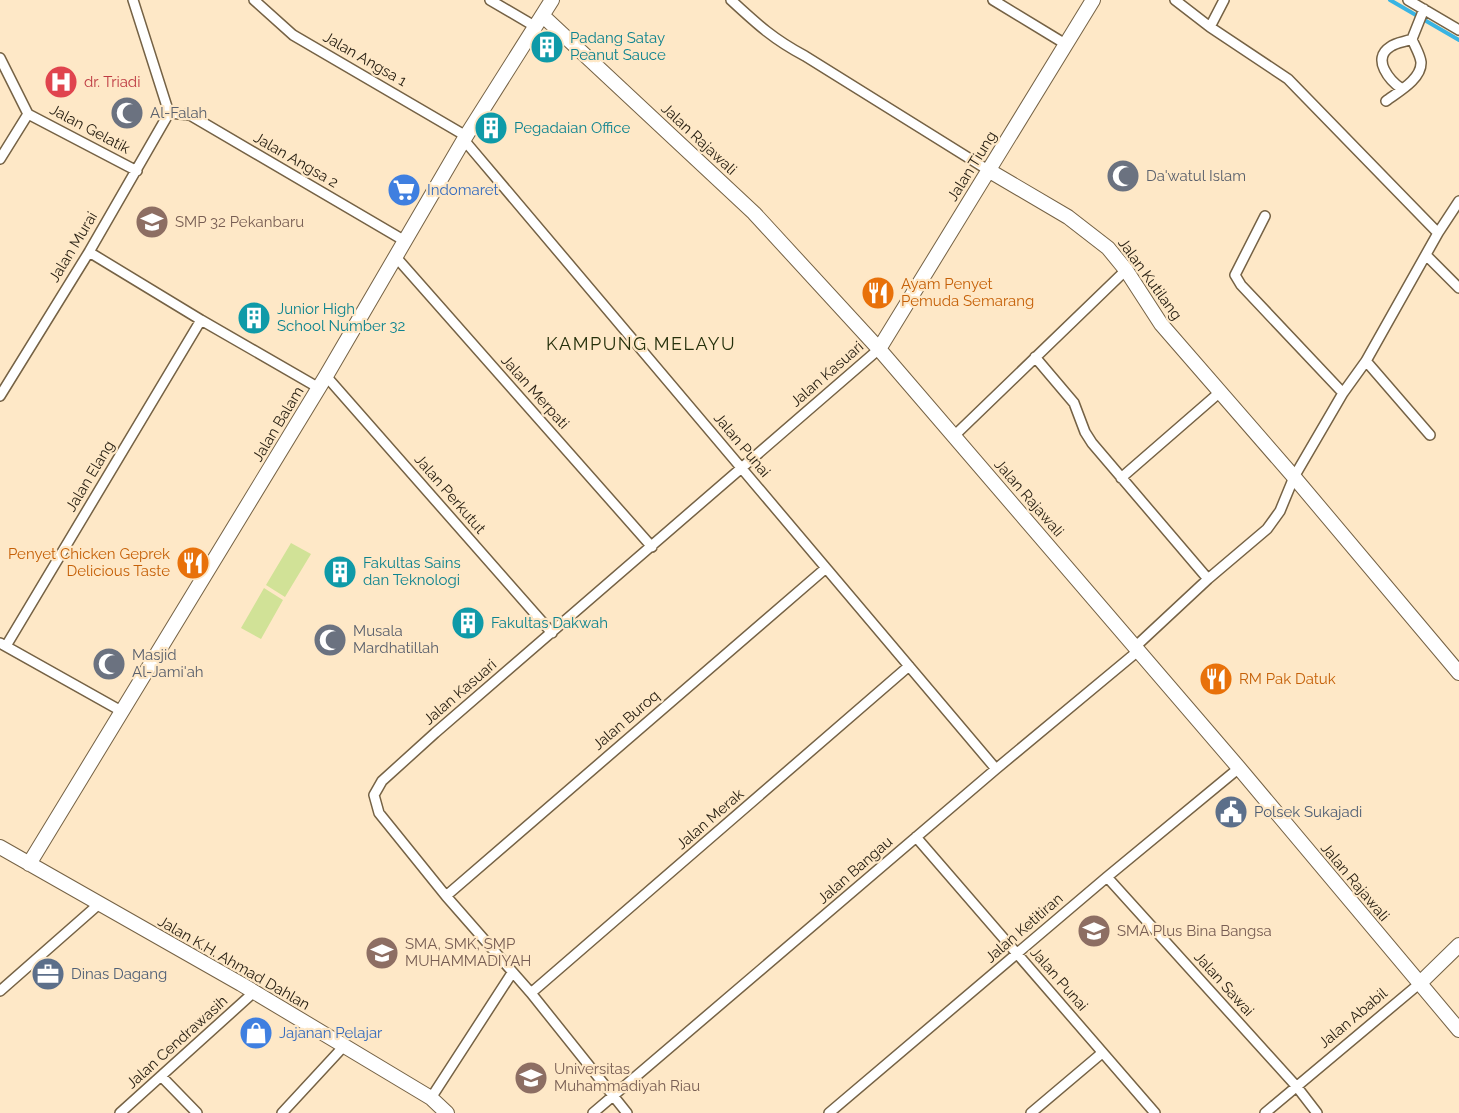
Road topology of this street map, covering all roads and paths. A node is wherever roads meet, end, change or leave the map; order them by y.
1 (134, 0) edge
2 (254, 0) edge
3 (490, 0) edge
4 (552, 0) edge
5 (731, 0) edge
6 (993, 0) edge
7 (1094, 0) edge
8 (1175, 0) edge
9 (1224, 0) edge
10 (1408, 0) edge
11 (1423, 12) junction
12 (539, 21) junction
13 (1210, 27) junction
14 (1459, 30) edge
15 (1412, 39) junction
16 (1067, 45) junction
17 (0, 58) edge
18 (1402, 89) junction
19 (1386, 101) dead end
20 (169, 112) junction
21 (28, 114) junction
22 (465, 138) junction
23 (0, 159) edge
24 (988, 170) junction
25 (137, 171) junction
26 (1459, 201) edge
27 (1264, 216) dead end
28 (1438, 233) junction
29 (405, 241) junction
30 (89, 252) junction
31 (1426, 255) junction
32 (395, 256) junction
33 (1126, 270) junction
34 (1459, 288) edge
35 (201, 320) junction
36 (879, 349) junction
37 (1035, 357) junction
38 (1366, 361) junction
39 (322, 382) junction
40 (1220, 392) junction
41 (1343, 393) junction
42 (0, 396) edge
43 (1430, 435) dead end
44 (954, 436) junction
45 (741, 468) junction
46 (1294, 477) junction
47 (1121, 478) junction
48 (652, 547) junction
49 (826, 568) junction
50 (1208, 579) junction
51 (552, 633) junction
52 (3, 645) edge
53 (1136, 649) junction
54 (909, 666) junction
55 (1459, 673) edge
56 (123, 712) junction
57 (1239, 768) junction
58 (996, 769) junction
59 (916, 837) junction
60 (0, 847) edge
61 (29, 864) junction
62 (1107, 877) junction
63 (446, 896) junction
64 (99, 904) junction
65 (1459, 945) edge
66 (1018, 954) junction
67 (512, 973) junction
68 (1419, 984) junction
69 (0, 991) edge
70 (253, 993) junction
71 (531, 993) junction
72 (1459, 1030) edge
73 (344, 1046) junction
74 (1102, 1053) junction
75 (161, 1076) junction
76 (1297, 1087) junction
77 (613, 1097) junction
78 (431, 1098) junction
79 (443, 1112) edge
80 (120, 1113) edge
81 (197, 1113) edge
82 (282, 1113) edge
83 (593, 1113) edge
84 (627, 1113) edge
85 (829, 1113) edge
86 (1031, 1113) edge
87 (1155, 1113) edge
88 (1265, 1113) edge
89 (1317, 1113) edge

1 - 20 street
2 - 22 street, Jalan Angsa 1
3 - 12 street
4 - 12 main road, Jalan Balam
5 - 24 street, Jalan Kutilang
6 - 16 street
7 - 16 main road, Jalan Tiung
8 - 13 street
9 - 13 street
10 - 11 street
11 - 14 street
11 - 15 street
12 - 22 main road, Jalan Balam
12 - 36 main road, Jalan Rajawali
13 - 28 street
15 - 18 street
15 - 18 street
16 - 24 main road, Jalan Tiung
17 - 21 street, Jalan Gelatik
18 - 19 street
20 - 25 street, Jalan Murai
20 - 29 street, Jalan Angsa 2
21 - 23 street, Jalan Gelatik
21 - 25 street, Jalan Gelatik
22 - 29 main road, Jalan Balam
22 - 45 street, Jalan Punai
24 - 33 main road, Jalan Kutilang
24 - 36 main road, Jalan Tiung
25 - 30 street, Jalan Murai
26 - 28 street, Jalan Bangau
27 - 41 street
28 - 31 street, Jalan Bangau
29 - 32 main road, Jalan Balam
30 - 35 street, Jalan Perkutut
30 - 42 street, Jalan Murai
31 - 34 street
31 - 38 street, Jalan Bangau
32 - 39 main road, Jalan Balam
32 - 48 street, Jalan Merpati
33 - 37 street
33 - 40 main road, Jalan Kutilang
35 - 39 street, Jalan Perkutut
35 - 52 street, Jalan Elang
36 - 44 main road, Jalan Rajawali
36 - 45 street, Jalan Kasuari
37 - 44 street
37 - 47 street
38 - 41 street, Jalan Bangau
38 - 43 street
39 - 51 street, Jalan Perkutut
39 - 56 main road, Jalan Balam
40 - 46 main road, Jalan Kutilang
40 - 47 street
41 - 46 street, Jalan Bangau
44 - 53 main road, Jalan Rajawali
45 - 48 street, Jalan Kasuari
45 - 49 street, Jalan Punai
46 - 50 street, Jalan Bangau
46 - 55 main road, Jalan Kutilang
47 - 50 street
48 - 51 street, Jalan Kasuari
49 - 54 street, Jalan Punai
49 - 63 street, Jalan Buroq
50 - 53 street, Jalan Bangau
51 - 63 street, Jalan Kasuari
52 - 56 street
53 - 57 main road, Jalan Rajawali
53 - 58 street, Jalan Bangau
54 - 58 street, Jalan Punai
54 - 71 street, Jalan Merak
56 - 61 main road, Jalan Balam
57 - 62 street, Jalan Ketitiran
57 - 68 main road, Jalan Rajawali
58 - 59 street, Jalan Bangau
59 - 66 street, Jalan Punai
59 - 77 street, Jalan Bangau
60 - 61 main road, Jalan K.H. Ahmad Dahlan
61 - 64 main road, Jalan K.H. Ahmad Dahlan
62 - 66 street, Jalan Ketitiran
62 - 76 street, Jalan Sawai
63 - 67 street, Jalan Kasuari
64 - 69 street
64 - 70 main road, Jalan K.H. Ahmad Dahlan
65 - 68 main road, Jalan Ababil
66 - 74 street, Jalan Punai
66 - 85 street, Jalan Ketitiran
67 - 71 street, Jalan Kasuari
67 - 78 street
68 - 72 main road, Jalan Rajawali
68 - 76 street, Jalan Ababil
70 - 73 main road, Jalan K.H. Ahmad Dahlan
70 - 75 street, Jalan Cendrawasih
71 - 77 street, Jalan Kasuari
73 - 78 main road, Jalan K.H. Ahmad Dahlan
73 - 82 street
74 - 86 street
74 - 87 street, Jalan Punai
75 - 80 street, Jalan Cendrawasih
75 - 81 street
76 - 88 street, Jalan Ababil
76 - 89 street, Jalan Sawai
77 - 83 street, Jalan Bangau
77 - 84 street, Jalan Kasuari
78 - 79 main road, Jalan K.H. Ahmad Dahlan

